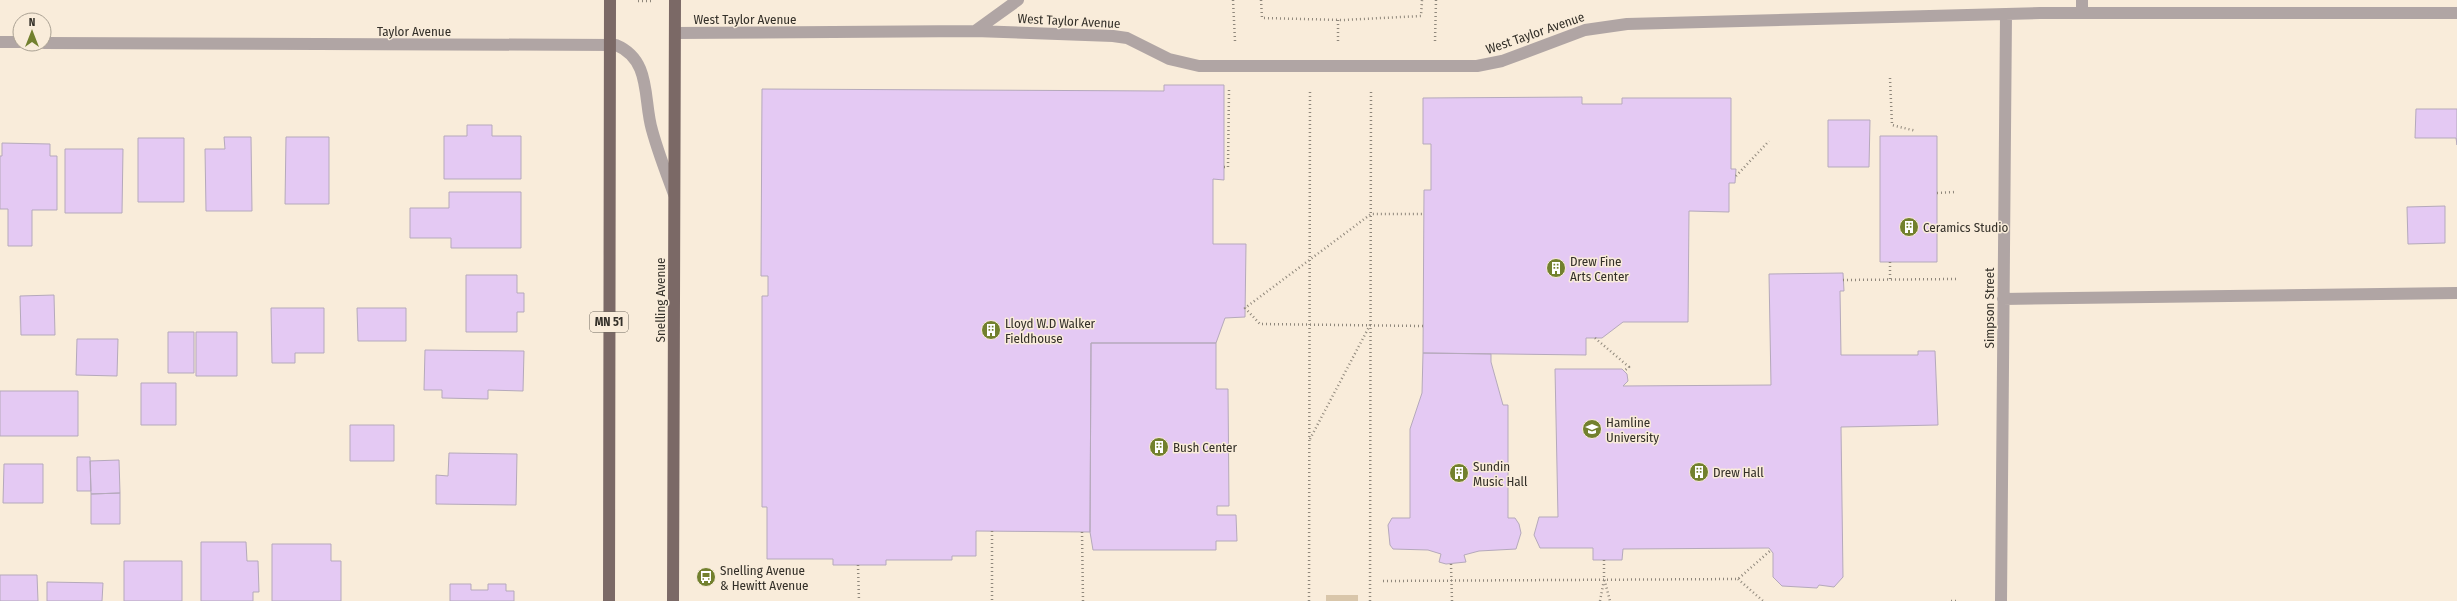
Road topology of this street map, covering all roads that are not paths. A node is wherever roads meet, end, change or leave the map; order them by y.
1 (610, 0) edge
2 (675, 0) edge
3 (1018, 0) edge
4 (2082, 0) edge
5 (2082, 14) junction
6 (2457, 14) edge
7 (2006, 15) junction
8 (975, 31) junction
9 (675, 33) junction
10 (0, 42) edge
11 (12, 42) edge
12 (52, 42) edge
13 (610, 44) junction
14 (674, 195) junction
15 (2457, 293) edge
16 (2003, 299) junction
17 (609, 601) edge
18 (673, 601) edge
19 (2001, 601) edge

1 - 13 main road, MN 51
2 - 9 main road, Snelling Avenue
3 - 8 street
4 - 5 street
5 - 6 street, West Taylor Avenue
5 - 7 street, West Taylor Avenue
7 - 8 street, West Taylor Avenue
7 - 16 street, Simpson Street
8 - 9 street, West Taylor Avenue
9 - 14 main road, Snelling Avenue
10 - 11 street
12 - 13 street, Taylor Avenue
13 - 14 street, Taylor Avenue
13 - 17 main road, MN 51
14 - 18 main road, Snelling Avenue
15 - 16 street
16 - 19 street, Simpson Street

